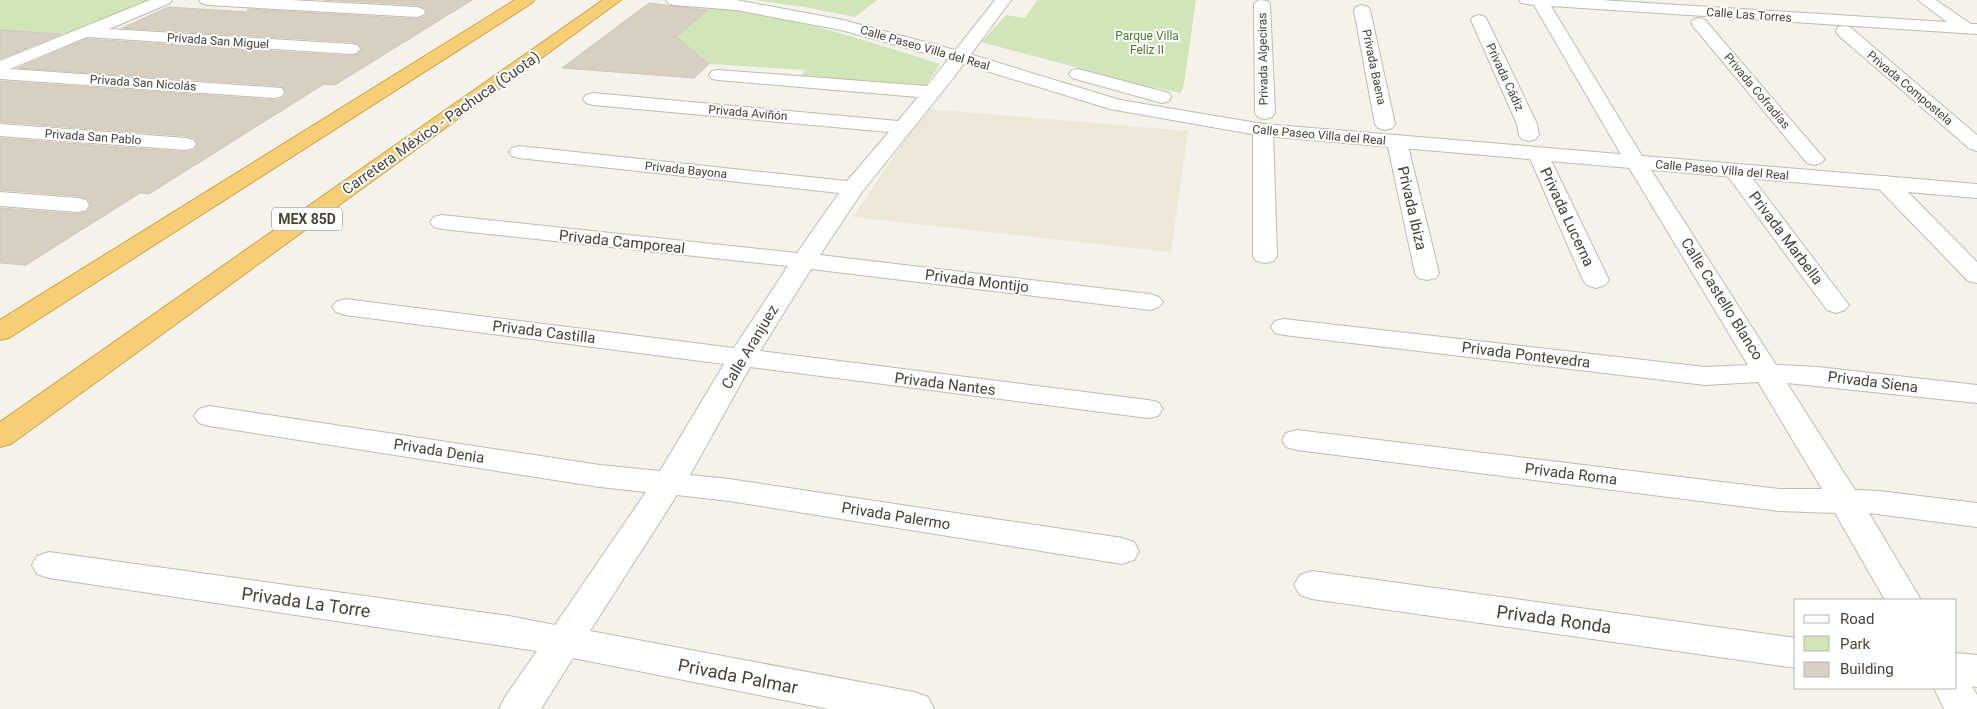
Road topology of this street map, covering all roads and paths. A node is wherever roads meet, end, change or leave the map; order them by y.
1 (164, 0) edge
2 (207, 0) edge
3 (526, 0) edge
4 (613, 0) edge
5 (674, 0) edge
6 (753, 0) edge
7 (1003, 0) edge
8 (1533, 0) edge
9 (1723, 0) edge
10 (1926, 0) edge
11 (1617, 3) edge
12 (1262, 4) dead end
13 (1830, 5) dead end
14 (1362, 10) dead end
15 (417, 12) dead end
16 (1737, 14) junction
17 (1479, 20) dead end
18 (1699, 23) dead end
19 (1846, 26) junction
20 (1971, 28) edge
21 (84, 32) junction
22 (351, 49) dead end
23 (965, 51) junction
24 (4, 72) edge
25 (718, 75) dead end
26 (275, 92) dead end
27 (931, 92) junction
28 (593, 99) dead end
29 (1264, 122) junction
30 (1385, 124) junction
31 (903, 127) junction
32 (0, 130) edge
33 (1529, 135) junction
34 (1397, 142) junction
35 (186, 144) dead end
36 (1977, 145) edge
37 (519, 152) dead end
38 (1631, 153) junction
39 (1538, 154) junction
40 (1824, 160) joint
41 (1735, 171) junction
42 (1886, 183) junction
43 (853, 188) junction
44 (1977, 191) edge
45 (0, 199) edge
46 (78, 205) dead end
47 (442, 222) dead end
48 (1265, 256) dead end
49 (803, 262) junction
50 (1427, 273) dead end
51 (1977, 276) edge
52 (1596, 280) dead end
53 (1150, 302) dead end
54 (1836, 305) dead end
55 (345, 307) dead end
56 (1284, 327) dead end
57 (0, 332) edge
58 (742, 357) junction
59 (1768, 373) junction
60 (1977, 394) edge
61 (1148, 409) dead end
62 (209, 416) dead end
63 (0, 437) edge
64 (1297, 440) dead end
65 (669, 483) junction
66 (1845, 501) junction
67 (1977, 515) edge
68 (1122, 551) dead end
69 (49, 565) dead end
70 (1312, 585) dead end
71 (1903, 599) edge
72 (562, 642) junction
73 (1794, 652) edge
74 (1957, 669) edge
75 (1977, 671) edge
76 (1954, 689) edge
77 (519, 709) edge
78 (914, 709) edge
79 (1964, 709) edge

1 - 21 street
2 - 15 street
3 - 57 highway
4 - 63 highway, Carretera México - Pachuca (Cuota) / MEX 85D
5 - 23 street, Calle Paseo Villa del Real
6 - 23 street, Calle Paseo Villa del Real
7 - 23 street, Calle Aranjuez
8 - 11 street, Calle Las Torres
8 - 38 street, Calle Castello Blanco
9 - 16 street
10 - 20 street
11 - 16 street, Calle Las Torres
12 - 29 street, Privada Algeciras
13 - 19 street, Privada Compostela
14 - 30 street, Privada Baena
16 - 19 street, Calle Las Torres
17 - 33 street, Privada Cádiz
18 - 40 street, Privada Cofradías
19 - 20 street, Calle Las Torres
19 - 36 street, Privada Compostela
21 - 22 street, Privada San Miguel
21 - 24 street
23 - 27 street, Calle Aranjuez
23 - 29 street, Calle Paseo Villa del Real
24 - 26 street, Privada San Nicolás
25 - 27 street
27 - 31 street, Calle Aranjuez
28 - 31 street, Privada Aviñón
29 - 30 street, Calle Paseo Villa del Real
29 - 34 street, Calle Paseo Villa del Real
29 - 48 street, Privada Algeciras
30 - 33 street, Calle Paseo Villa del Real
31 - 43 street, Calle Aranjuez
32 - 35 street, Privada San Pablo
33 - 38 street, Calle Paseo Villa del Real
34 - 39 street, Calle Paseo Villa del Real
34 - 50 street, Privada Ibiza
37 - 43 street, Privada Bayona
38 - 39 street, Calle Paseo Villa del Real
38 - 40 street, Calle Paseo Villa del Real
38 - 41 street, Calle Paseo Villa del Real
38 - 59 street, Calle Castello Blanco
39 - 52 street, Privada Lucerna
41 - 42 street, Calle Paseo Villa del Real
41 - 54 street, Privada Marbella
42 - 44 street, Calle Paseo Villa del Real
42 - 51 street
43 - 49 street, Calle Aranjuez
45 - 46 street
47 - 49 street, Privada Camporeal
49 - 53 street, Privada Montijo
49 - 58 street, Calle Aranjuez
55 - 58 street, Privada Castilla
56 - 59 street, Privada Pontevedra
58 - 61 street, Privada Nantes
58 - 65 street, Calle Aranjuez
59 - 60 street, Privada Siena
59 - 66 street, Calle Castello Blanco
62 - 65 street, Privada Denia
64 - 66 street, Privada Roma
65 - 68 street, Privada Palermo
65 - 72 street, Calle Aranjuez
66 - 67 street, Privada Roma
66 - 71 street, Calle Castello Blanco
69 - 72 street, Privada La Torre
70 - 73 street, Privada Ronda
72 - 77 street, Calle Aranjuez
72 - 78 street, Privada Palmar
74 - 75 street
76 - 79 street

